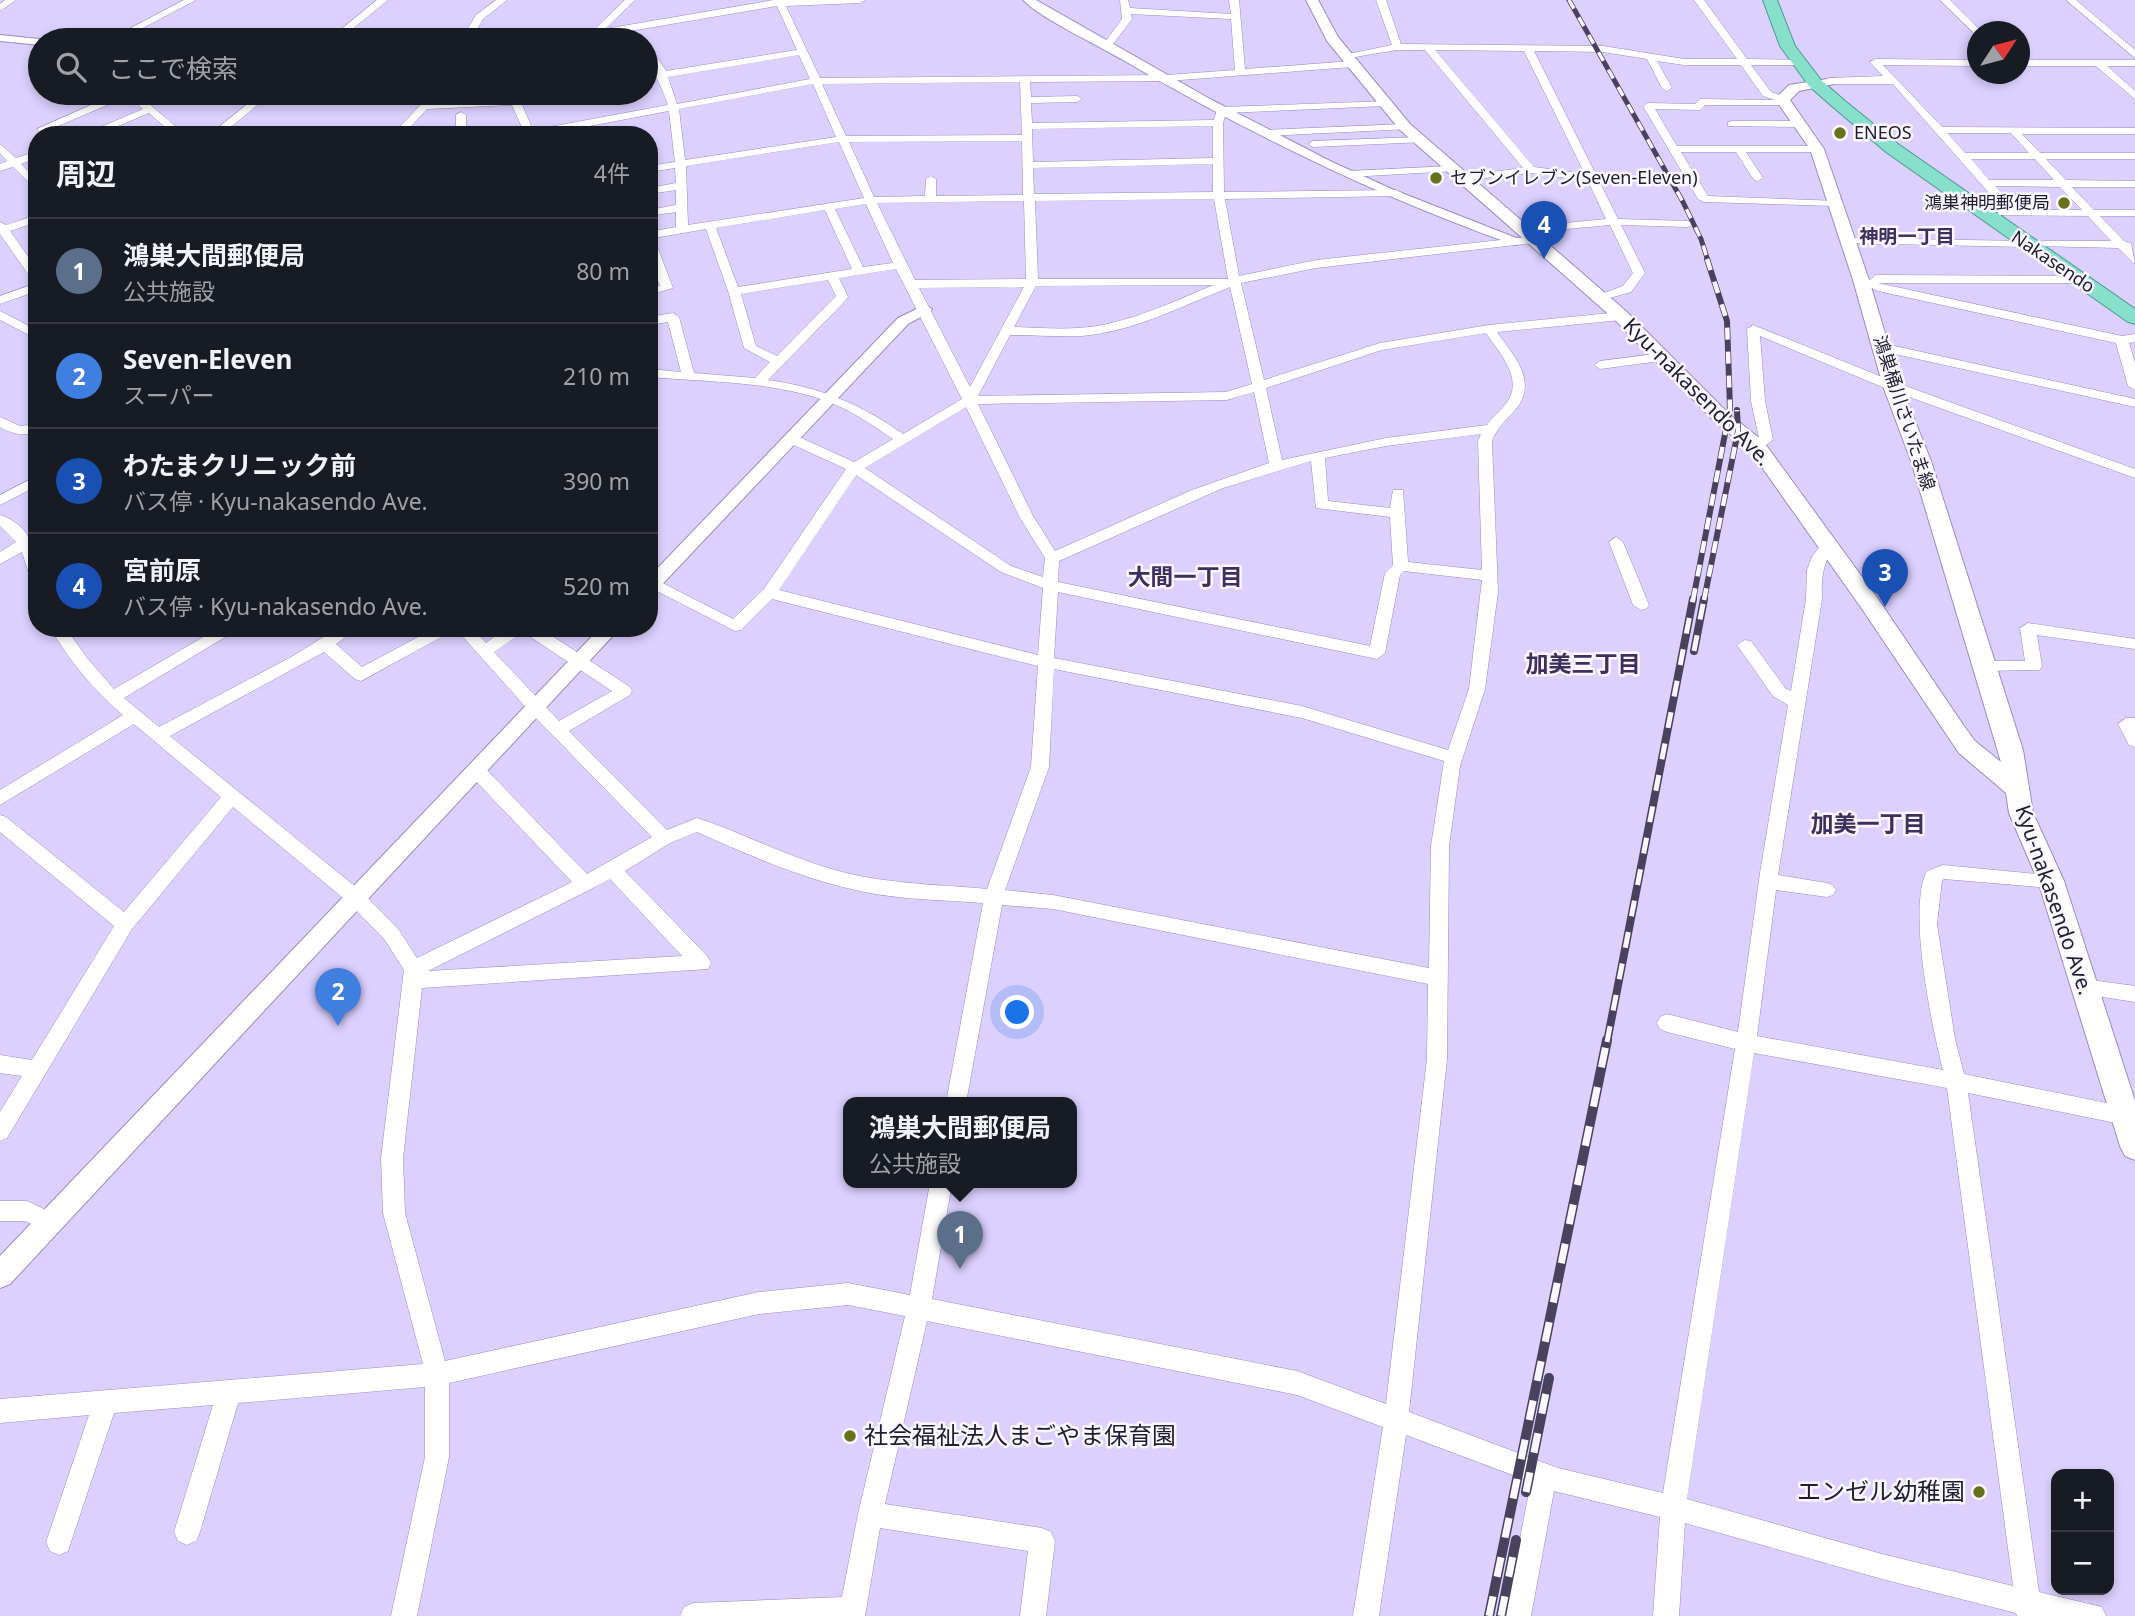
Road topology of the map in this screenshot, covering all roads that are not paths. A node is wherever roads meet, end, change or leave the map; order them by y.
1 (11, 0) edge
2 (191, 0) edge
3 (383, 0) edge
4 (502, 0) edge
5 (629, 0) edge
6 (712, 0) edge
7 (860, 0) edge
8 (1028, 0) edge
9 (1124, 0) edge
10 (1234, 0) edge
11 (1312, 0) edge
12 (1381, 0) edge
13 (1699, 0) edge
14 (1770, 0) edge
15 (1784, 0) edge
16 (1945, 0) edge
17 (2071, 0) edge
18 (780, 1) edge
19 (0, 8) edge
20 (1126, 11) junction
21 (721, 12) junction
22 (1237, 17) junction
23 (1967, 21) edge
24 (136, 28) edge
25 (348, 28) edge
26 (473, 28) edge
27 (599, 28) edge
28 (630, 28) edge
29 (0, 38) edge
30 (28, 41) edge
31 (1107, 46) junction
32 (1397, 47) junction
33 (1428, 48) junction
34 (1528, 49) junction
35 (802, 52) junction
36 (2135, 55) edge
37 (1650, 56) junction
38 (1349, 60) junction
39 (1744, 62) junction
40 (1800, 62) junction
41 (1967, 63) edge
42 (2030, 63) edge
43 (2098, 63) junction
44 (2135, 63) edge
45 (658, 64) edge
46 (1240, 73) junction
47 (663, 75) junction
48 (1167, 78) junction
49 (1025, 79) junction
50 (1887, 79) junction
51 (815, 81) junction
52 (1822, 82) junction
53 (1667, 88) dead end
54 (2135, 96) edge
55 (1077, 99) dead end
56 (1025, 100) junction
57 (1783, 101) junction
58 (1385, 103) junction
59 (99, 105) edge
60 (142, 105) edge
61 (252, 105) edge
62 (434, 105) edge
63 (517, 105) edge
64 (426, 106) joint
65 (675, 108) junction
66 (148, 110) junction
67 (1223, 110) junction
68 (461, 115) dead end
69 (1217, 123) junction
70 (1732, 124) dead end
71 (1798, 124) junction
72 (1027, 125) junction
73 (49, 126) edge
74 (118, 126) edge
75 (169, 126) edge
76 (225, 126) edge
77 (406, 126) edge
78 (461, 126) edge
79 (524, 126) edge
80 (600, 126) edge
81 (1405, 127) junction
82 (1937, 130) junction
83 (2012, 130) junction
84 (2135, 131) edge
85 (1267, 133) junction
86 (1027, 138) junction
87 (841, 139) junction
88 (1420, 140) junction
89 (1313, 144) dead end
90 (0, 147) edge
91 (1673, 149) junction
92 (1739, 149) junction
93 (1817, 149) junction
94 (1960, 156) junction
95 (2037, 156) junction
96 (2135, 156) edge
97 (28, 157) edge
98 (16, 162) junction
99 (1218, 162) junction
100 (678, 164) junction
101 (1028, 165) junction
102 (658, 167) edge
103 (0, 168) edge
104 (1531, 170) junction
105 (1349, 174) junction
106 (1456, 174) junction
107 (28, 176) edge
108 (1758, 178) dead end
109 (930, 179) dead end
110 (1594, 179) junction
111 (1985, 183) junction
112 (2062, 183) junction
113 (2135, 184) edge
114 (680, 186) junction
115 (658, 190) edge
116 (1396, 193) junction
117 (1219, 196) junction
118 (869, 200) junction
119 (930, 200) junction
120 (1029, 200) junction
121 (1834, 202) junction
122 (829, 207) junction
123 (681, 208) junction
124 (658, 212) edge
125 (2005, 213) junction
126 (2090, 213) junction
127 (2135, 213) edge
128 (28, 220) edge
129 (1616, 223) junction
130 (1688, 224) dead end
131 (710, 226) junction
132 (1, 228) edge
133 (682, 230) junction
134 (658, 235) edge
135 (1524, 240) junction
136 (1847, 241) junction
137 (2034, 244) junction
138 (2120, 245) junction
139 (2135, 245) edge
140 (2135, 260) edge
141 (658, 262) edge
142 (900, 265) junction
143 (28, 266) edge
144 (859, 271) junction
145 (832, 275) junction
146 (1861, 279) junction
147 (2080, 279) junction
148 (1234, 281) junction
149 (1032, 283) junction
150 (911, 284) junction
151 (28, 290) edge
152 (658, 290) edge
153 (734, 291) junction
154 (1599, 297) junction
155 (0, 300) edge
156 (2135, 306) edge
157 (925, 309) junction
158 (0, 315) edge
159 (1620, 316) junction
160 (2135, 318) edge
161 (658, 320) edge
162 (28, 330) edge
163 (1489, 330) junction
164 (1008, 331) junction
165 (2128, 339) edge
166 (1881, 347) junction
167 (1663, 357) junction
168 (778, 361) junction
169 (1600, 365) dead end
170 (658, 374) edge
171 (689, 377) junction
172 (757, 383) junction
173 (1258, 384) junction
174 (1892, 386) junction
175 (2135, 386) edge
176 (830, 398) junction
177 (969, 400) junction
178 (2135, 403) edge
179 (0, 421) edge
180 (1489, 429) junction
181 (13, 430) junction
182 (28, 431) edge
183 (0, 437) edge
184 (792, 439) junction
185 (902, 439) junction
186 (1756, 445) junction
187 (1318, 455) junction
188 (1276, 466) junction
189 (855, 468) junction
190 (2135, 474) edge
191 (28, 485) edge
192 (1398, 493) dead end
193 (0, 501) edge
194 (1397, 513) junction
195 (0, 520) edge
196 (26, 542) junction
197 (1616, 542) dead end
198 (1828, 545) junction
199 (28, 548) edge
200 (1052, 558) junction
201 (0, 559) edge
202 (1401, 565) junction
203 (1488, 576) junction
204 (658, 577) edge
205 (1049, 585) junction
206 (658, 588) edge
207 (769, 593) junction
208 (1641, 604) dead end
209 (64, 637) edge
210 (216, 637) edge
211 (336, 637) edge
212 (431, 637) edge
213 (471, 637) edge
214 (505, 637) edge
215 (542, 637) edge
216 (603, 637) edge
217 (325, 644) junction
218 (2135, 644) edge
219 (1745, 645) dead end
220 (484, 652) junction
221 (579, 662) junction
222 (1044, 662) junction
223 (1985, 667) junction
224 (113, 697) junction
225 (1796, 702) junction
226 (536, 708) junction
227 (135, 715) junction
228 (2135, 724) edge
229 (558, 730) junction
230 (159, 734) junction
231 (2135, 741) edge
232 (1455, 758) junction
233 (476, 770) junction
234 (2016, 788) junction
235 (232, 796) junction
236 (0, 798) edge
237 (0, 822) edge
238 (664, 838) junction
239 (612, 870) junction
240 (1768, 881) junction
241 (2051, 881) junction
242 (586, 884) junction
243 (1827, 890) dead end
244 (994, 896) junction
245 (355, 897) junction
246 (125, 924) junction
247 (414, 974) junction
248 (1437, 978) junction
249 (2084, 987) junction
250 (2135, 994) edge
251 (1667, 1023) dead end
252 (1746, 1043) junction
253 (0, 1064) edge
254 (37, 1070) junction
255 (1956, 1081) junction
256 (957, 1097) edge
257 (2126, 1116) junction
258 (0, 1131) edge
259 (2135, 1146) edge
260 (940, 1188) edge
261 (0, 1211) edge
262 (49, 1222) junction
263 (0, 1275) edge
264 (919, 1306) junction
265 (437, 1374) junction
266 (229, 1392) junction
267 (105, 1403) junction
268 (0, 1411) edge
269 (1396, 1420) junction
270 (1544, 1477) junction
271 (1673, 1508) junction
272 (870, 1514) junction
273 (187, 1532) dead end
274 (59, 1542) dead end
275 (2029, 1610) edge
276 (853, 1613) edge
277 (404, 1616) edge
278 (693, 1616) edge
279 (1033, 1616) edge
280 (1366, 1616) edge
281 (1518, 1616) edge
282 (1666, 1616) edge
283 (2093, 1616) edge

1 - 19 street
2 - 24 street
3 - 25 street
4 - 26 street
5 - 27 street
6 - 21 street
7 - 18 street
8 - 31 street
9 - 20 street
10 - 22 street
11 - 38 main road, Kyu-nakasendo Ave.
12 - 32 street
13 - 39 street
14 - 40 highway, Nakasendo
15 - 52 highway, Nakasendo
16 - 23 street
17 - 36 street
18 - 21 street
18 - 35 street
20 - 22 street
20 - 31 street
21 - 28 street
22 - 46 street
29 - 30 street
31 - 48 street
32 - 33 street
32 - 38 street
33 - 34 street
33 - 104 street
34 - 37 street
34 - 110 street
35 - 47 street
35 - 51 street
37 - 39 street
37 - 53 street
38 - 46 street
38 - 58 main road, Kyu-nakasendo Ave.
39 - 40 street
39 - 57 street
40 - 52 highway, Nakasendo
41 - 50 street
42 - 43 street
43 - 44 street
43 - 54 street
45 - 47 street
46 - 48 street
47 - 65 street
48 - 49 street
48 - 67 street
49 - 51 street
49 - 56 street
50 - 52 street
50 - 82 street
51 - 65 street
51 - 87 street
52 - 57 main road
52 - 125 highway, Nakasendo
52 - 137 highway, Nakasendo
55 - 56 street
56 - 72 street
57 - 71 main road, 鴻巣桶川さいたま線
57 - 91 street
58 - 67 street
58 - 81 main road, Kyu-nakasendo Ave.
59 - 73 street
60 - 66 street
61 - 76 street
62 - 64 street
63 - 79 street
64 - 77 street
65 - 80 street
65 - 100 street
66 - 74 street
66 - 75 street
67 - 69 street
67 - 85 street
68 - 78 street
69 - 72 street
69 - 99 street
70 - 71 street
71 - 93 main road, 鴻巣桶川さいたま線
72 - 86 street
81 - 85 street
81 - 88 main road, Kyu-nakasendo Ave.
82 - 83 street
82 - 94 street
83 - 84 street
83 - 95 street
85 - 105 street
86 - 87 street
86 - 101 street
87 - 100 street
87 - 118 street
88 - 89 street
88 - 106 main road, Kyu-nakasendo Ave.
90 - 98 street
91 - 92 street
91 - 121 street
92 - 93 street
92 - 108 street
93 - 121 main road, 鴻巣桶川さいたま線
94 - 95 street
94 - 111 street
95 - 96 street
95 - 112 street
97 - 98 street
98 - 103 street
98 - 107 street
99 - 101 street
99 - 117 street
100 - 102 street
100 - 114 street
101 - 120 street
104 - 106 street
104 - 110 street
105 - 106 street
105 - 116 street
106 - 135 main road, Kyu-nakasendo Ave.
109 - 119 street
110 - 129 street
111 - 112 street
111 - 125 street
112 - 113 street
112 - 126 street
114 - 115 street
114 - 123 street
116 - 117 street
116 - 135 street
117 - 120 street
117 - 148 street
118 - 119 street
118 - 122 street
118 - 142 street
119 - 120 street
120 - 149 street
121 - 136 main road, 鴻巣桶川さいたま線
122 - 131 street
122 - 144 street
123 - 124 street
123 - 133 street
125 - 126 street
125 - 137 highway, Nakasendo
126 - 127 street
126 - 138 street
128 - 132 street
129 - 130 street
129 - 135 street
129 - 154 street
131 - 133 street
131 - 153 street
132 - 143 street
133 - 134 street
135 - 148 street
135 - 154 main road, Kyu-nakasendo Ave.
136 - 137 street
136 - 146 main road, 鴻巣桶川さいたま線
137 - 138 street
137 - 147 highway, Nakasendo
137 - 156 highway, Nakasendo
138 - 139 street
138 - 140 street
141 - 152 street
142 - 144 street
142 - 150 street
144 - 145 street
145 - 153 street
145 - 168 street
146 - 147 street
146 - 165 street
146 - 166 main road, 鴻巣桶川さいたま線
147 - 160 highway, Nakasendo
148 - 149 street
148 - 164 street
148 - 173 street
149 - 150 street
149 - 164 street
150 - 157 street
151 - 155 street
153 - 168 street
154 - 159 main road, Kyu-nakasendo Ave.
157 - 176 street
157 - 177 street
158 - 162 street
159 - 163 street
159 - 167 main road, Kyu-nakasendo Ave.
161 - 171 street
163 - 173 street
163 - 180 street
164 - 177 street
165 - 175 street
166 - 174 main road, 鴻巣桶川さいたま線
166 - 178 street
167 - 169 street
167 - 186 main road, Kyu-nakasendo Ave.
168 - 172 street
170 - 171 street
171 - 172 street
172 - 176 street
173 - 177 street
173 - 188 street
174 - 186 street
174 - 190 street
174 - 223 main road, 鴻巣桶川さいたま線
176 - 184 street
176 - 185 street
177 - 185 street
177 - 200 street
179 - 181 street
180 - 187 street
180 - 203 street
181 - 182 street
181 - 183 street
184 - 189 street
184 - 204 street
185 - 189 street
186 - 198 main road, Kyu-nakasendo Ave.
187 - 188 street
187 - 194 street
188 - 200 street
189 - 205 street
189 - 207 street
191 - 193 street
192 - 194 street
194 - 202 street
195 - 196 street
196 - 199 street
196 - 201 street
197 - 208 street
198 - 225 street
198 - 234 main road, Kyu-nakasendo Ave.
200 - 205 street
202 - 203 street
202 - 205 street
203 - 232 street
205 - 222 street
206 - 207 street
207 - 222 street
209 - 224 street
210 - 224 street
211 - 217 street
212 - 217 street
213 - 220 street
214 - 220 street
215 - 221 street
216 - 221 street
217 - 230 street
218 - 223 street
219 - 225 street
220 - 226 street
221 - 226 street
221 - 229 street
222 - 232 street
222 - 244 street
223 - 234 main road, 鴻巣桶川さいたま線
224 - 227 street
225 - 240 street
226 - 229 street
226 - 233 street
227 - 230 street
227 - 236 street
228 - 231 street
229 - 238 street
230 - 235 street
232 - 248 street
233 - 242 street
233 - 245 street
234 - 241 main road, Kyu-nakasendo Ave.
235 - 245 street
235 - 246 street
237 - 246 street
238 - 239 street
238 - 244 street
239 - 242 street
239 - 247 street
240 - 243 street
240 - 252 street
241 - 249 main road, Kyu-nakasendo Ave.
241 - 255 street
242 - 247 street
244 - 248 street
244 - 256 street
245 - 247 street
245 - 262 street
246 - 254 street
247 - 265 street
248 - 269 street
249 - 250 street
249 - 257 main road, Kyu-nakasendo Ave.
251 - 252 street
252 - 255 street
252 - 271 street
253 - 254 street
254 - 258 street
255 - 257 street
255 - 275 street
257 - 259 main road, Kyu-nakasendo Ave.
260 - 264 street
261 - 262 street
262 - 263 street
264 - 265 street
264 - 269 street
264 - 272 street
265 - 266 street
265 - 277 street
266 - 267 street
266 - 273 street
267 - 268 street
267 - 274 street
269 - 270 street
269 - 280 street
270 - 271 street
270 - 281 street
271 - 275 street
271 - 282 street
272 - 276 street
272 - 279 street
275 - 283 street
276 - 278 street

